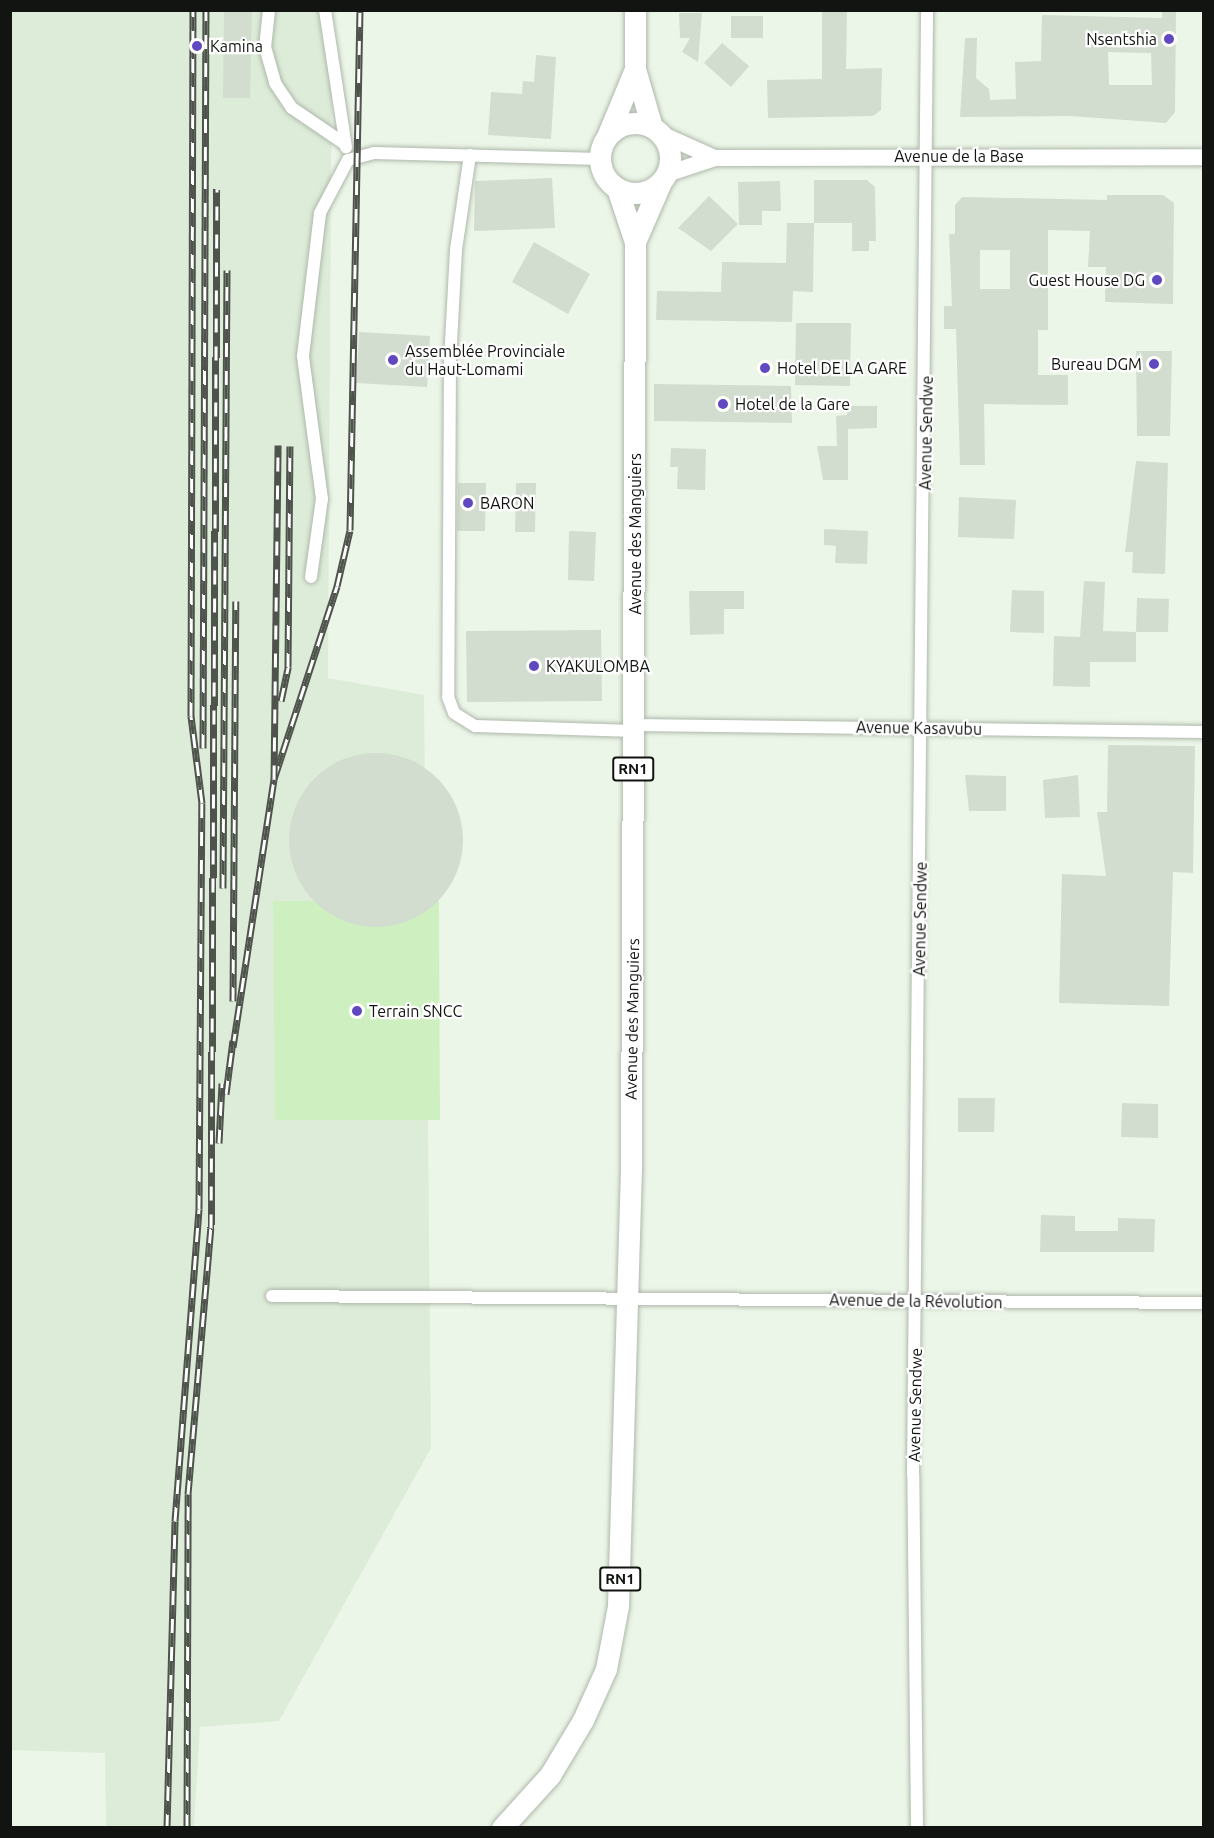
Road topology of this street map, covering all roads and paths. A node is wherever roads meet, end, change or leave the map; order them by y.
1 (269, 10) edge
2 (326, 10) edge
3 (635, 10) edge
4 (927, 10) edge
5 (635, 69) junction
6 (656, 130) junction
7 (608, 134) junction
8 (345, 144) junction
9 (470, 155) junction
10 (928, 155) junction
11 (1203, 157) edge
12 (715, 158) junction
13 (600, 159) junction
14 (348, 160) junction
15 (664, 178) junction
16 (617, 188) junction
17 (635, 242) junction
18 (311, 577) dead end
19 (635, 728) junction
20 (922, 728) junction
21 (1203, 732) edge
22 (272, 1296) dead end
23 (628, 1296) junction
24 (917, 1302) junction
25 (1203, 1303) edge
26 (502, 1827) edge
27 (917, 1827) edge

1 - 8 street
2 - 8 street
3 - 5 highway
4 - 10 street, Avenue Sendwe
5 - 6 highway
5 - 7 highway
6 - 7 highway
6 - 12 main road
6 - 15 highway
7 - 13 highway
8 - 14 street
9 - 13 street
9 - 14 street
9 - 19 street, Avenue Kasavubu
10 - 11 main road, Avenue de la Base
10 - 12 main road, Avenue de la Base
10 - 20 street, Avenue Sendwe
12 - 15 main road
13 - 16 highway
14 - 18 street
15 - 16 highway
15 - 17 highway, Avenue des Manguiers / RN1
16 - 17 highway, RN1
17 - 19 highway, Avenue des Manguiers / RN1
19 - 20 street, Avenue Kasavubu
19 - 23 highway, Avenue des Manguiers / RN1
20 - 21 street, Avenue Kasavubu
20 - 24 street, Avenue Sendwe
22 - 23 street, Avenue de la Révolution
23 - 24 street, Avenue de la Révolution
23 - 26 highway, Avenue des Manguiers / RN1
24 - 25 street, Avenue de la Révolution
24 - 27 street, Avenue Sendwe

